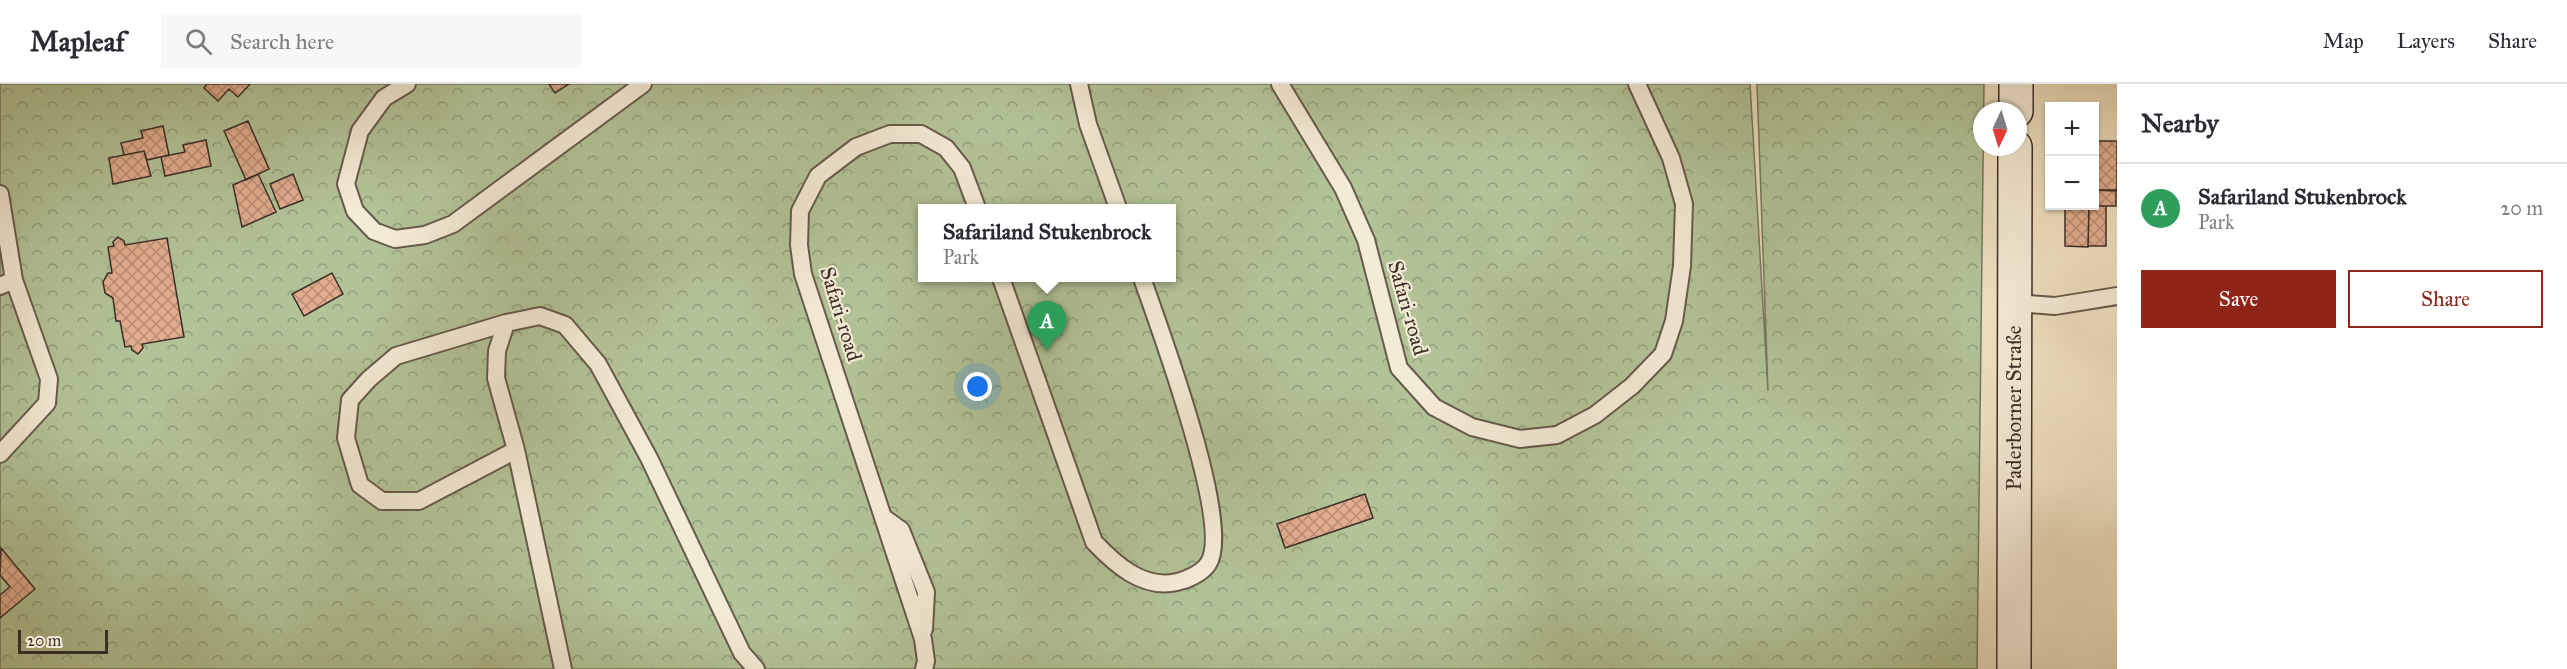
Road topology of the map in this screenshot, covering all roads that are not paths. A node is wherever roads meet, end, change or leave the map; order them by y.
1 (406, 84) edge
2 (643, 84) edge
3 (1079, 84) edge
4 (1280, 84) edge
5 (1637, 84) edge
6 (2016, 84) edge
7 (2016, 102) edge
8 (2015, 156) edge
9 (0, 194) edge
10 (976, 204) edge
11 (1117, 204) edge
12 (1002, 282) edge
13 (1143, 282) edge
14 (7, 283) edge
15 (2117, 296) edge
16 (2014, 303) junction
17 (506, 323) junction
18 (516, 450) junction
19 (0, 454) edge
20 (563, 669) edge
21 (756, 669) edge
22 (924, 669) edge
23 (2014, 669) edge

1 - 2 lane
3 - 11 lane
4 - 5 lane, Safari-road
6 - 7 main road
8 - 16 main road, Paderborner Straße
9 - 14 lane
10 - 22 lane, Safari-road
12 - 13 lane
14 - 19 lane
15 - 16 lane
16 - 23 main road, Paderborner Straße
17 - 18 lane
17 - 18 lane
17 - 21 lane
18 - 20 lane

